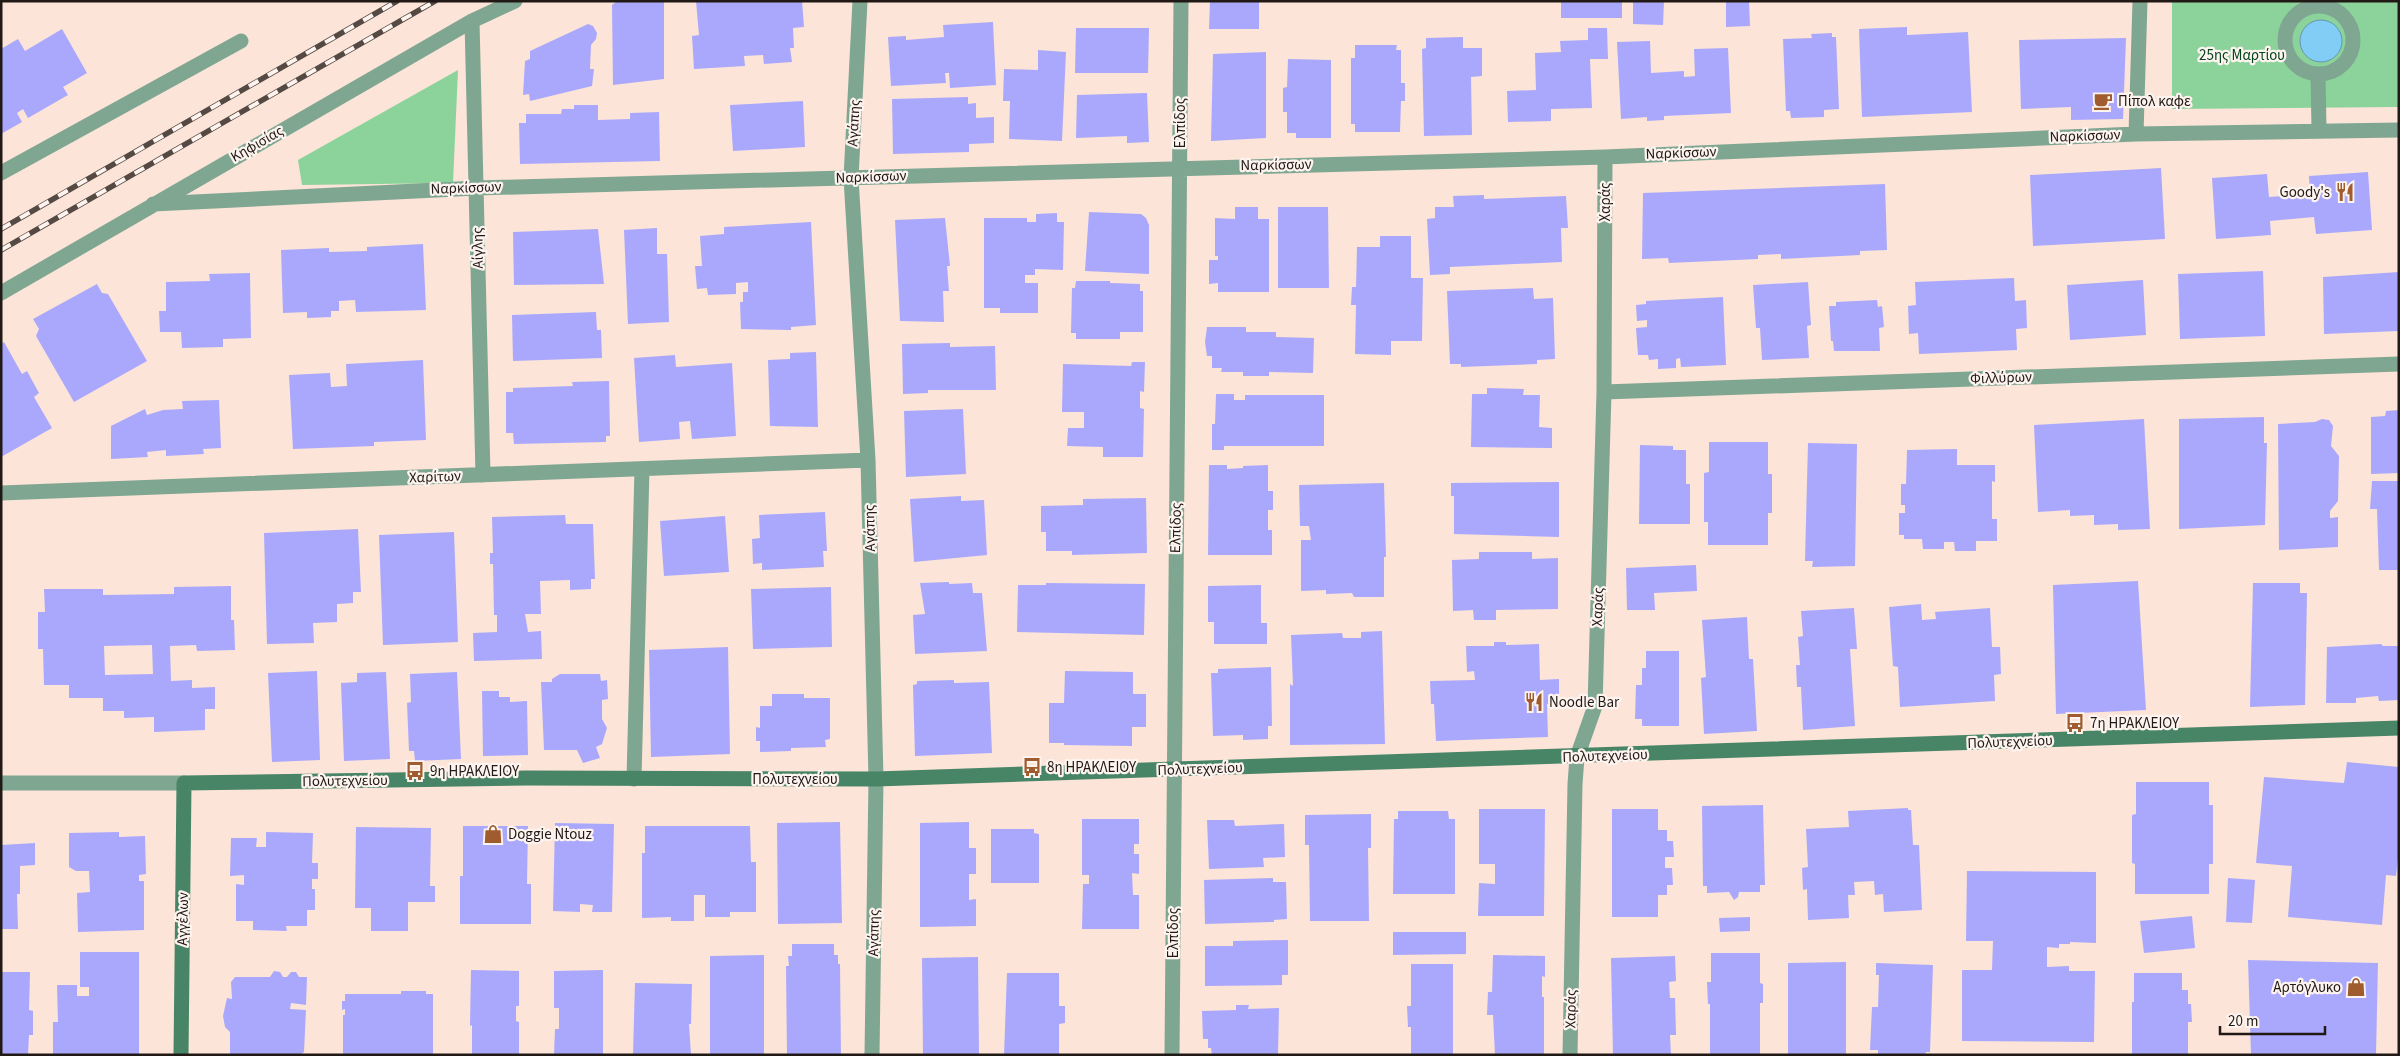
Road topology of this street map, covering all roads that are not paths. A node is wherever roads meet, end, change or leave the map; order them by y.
1 (515, 1) edge
2 (860, 1) edge
3 (1181, 1) edge
4 (2140, 1) edge
5 (2323, 4) edge
6 (472, 21) junction
7 (241, 42) dead end
8 (2318, 75) junction
9 (2319, 129) junction
10 (2399, 130) edge
11 (2136, 134) junction
12 (1605, 157) junction
13 (1180, 167) junction
14 (1, 174) edge
15 (851, 178) junction
16 (477, 188) junction
17 (153, 204) junction
18 (1, 293) edge
19 (2399, 364) edge
20 (1604, 392) junction
21 (868, 460) junction
22 (642, 468) junction
23 (483, 475) junction
24 (1, 493) edge
25 (2399, 728) edge
26 (1577, 757) junction
27 (1173, 770) junction
28 (634, 779) junction
29 (876, 779) junction
30 (1, 783) edge
31 (184, 783) junction
32 (181, 1055) edge
33 (872, 1055) edge
34 (1172, 1055) edge
35 (1570, 1055) edge

1 - 6 street, Κηφισίας
2 - 15 street, Αγάπης
3 - 13 street, Ελπίδος
4 - 11 street
5 - 8 street
5 - 8 street
6 - 16 street, Αίγλης
6 - 17 street, Κηφισίας
7 - 14 street
8 - 9 street
9 - 10 street, Ναρκίσσων
9 - 11 street, Ναρκίσσων
11 - 12 street, Ναρκίσσων
12 - 13 street, Ναρκίσσων
12 - 20 street, Χαράς
13 - 15 street, Ναρκίσσων
13 - 27 street, Ελπίδος
15 - 16 street, Ναρκίσσων
15 - 21 street, Αγάπης
16 - 17 street, Ναρκίσσων
16 - 23 street, Αίγλης
17 - 18 street, Κηφισίας
19 - 20 street, Φιλλύρων
20 - 26 street, Χαράς
21 - 22 street, Χαρίτων
21 - 29 street, Αγάπης
22 - 23 street, Χαρίτων
22 - 28 street
23 - 24 street, Χαρίτων
25 - 26 street, Πολυτεχνείου
26 - 27 street, Πολυτεχνείου
26 - 35 street, Χαράς
27 - 29 street, Πολυτεχνείου
27 - 34 street, Ελπίδος
28 - 29 street, Πολυτεχνείου
28 - 31 street, Πολυτεχνείου
29 - 33 street, Αγάπης
30 - 31 street, Πολυτεχνείου
31 - 32 street, Αγγέλων

